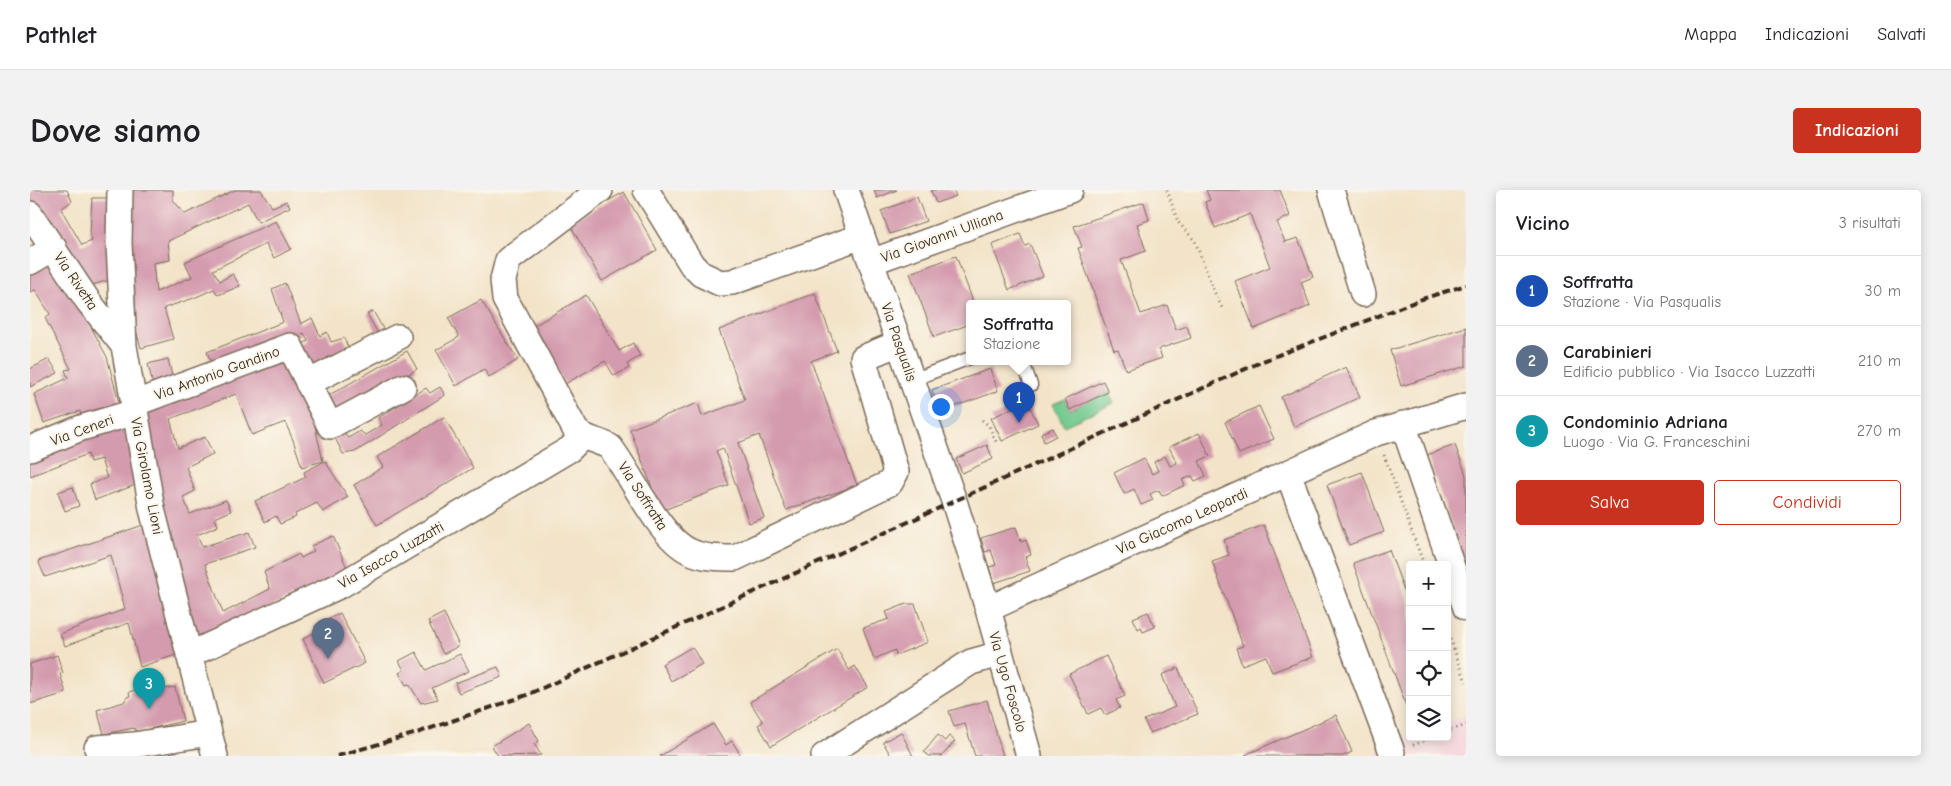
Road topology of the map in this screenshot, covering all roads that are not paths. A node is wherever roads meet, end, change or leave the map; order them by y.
1 (120, 190) edge
2 (600, 190) edge
3 (646, 190) edge
4 (846, 190) edge
5 (1070, 190) edge
6 (1331, 190) edge
7 (30, 214) edge
8 (862, 236) junction
9 (54, 248) junction
10 (30, 262) edge
11 (871, 262) junction
12 (1363, 294) dead end
13 (398, 337) dead end
14 (899, 343) junction
15 (124, 346) junction
16 (966, 360) edge
17 (1024, 365) edge
18 (912, 380) junction
19 (308, 383) junction
20 (1031, 384) dead end
21 (403, 387) dead end
22 (1466, 406) edge
23 (134, 408) junction
24 (1403, 424) junction
25 (582, 437) junction
26 (30, 449) edge
27 (1288, 473) junction
28 (1466, 608) edge
29 (988, 609) junction
30 (1000, 654) junction
31 (189, 655) junction
32 (212, 745) edge
33 (96, 748) dead end
34 (1392, 752) dead end
35 (824, 756) edge
36 (1029, 756) edge

1 - 15 street, Via Girolamo Lioni
2 - 25 street
3 - 8 street
4 - 8 street, Via Pasqualis
5 - 11 street, Via Giovanni Ulliana
6 - 12 street
7 - 9 street, Via Rivetta
8 - 11 street, Via Pasqualis
9 - 10 street
9 - 15 street, Via Rivetta
11 - 14 street, Via Pasqualis
13 - 19 street
14 - 18 street, Via Pasqualis
14 - 25 street, Via Soffratta
15 - 23 street, Via Girolamo Lioni
16 - 18 lane
17 - 20 lane
18 - 29 street, Via Pasqualis
19 - 21 street, Via Antonio Gandino
19 - 23 street, Via Antonio Gandino
22 - 24 street, Via Giacomo Leopardi
23 - 26 street, Via Ceneri
23 - 31 street, Via Girolamo Lioni
24 - 27 street, Via Giacomo Leopardi
24 - 28 street
25 - 31 street, Via Isacco Luzzatti
27 - 29 street, Via Giacomo Leopardi
27 - 34 street
29 - 30 street, Via Ugo Foscolo
30 - 35 street
30 - 36 street, Via Ugo Foscolo
31 - 32 street, Via Girolamo Lioni
32 - 33 street

